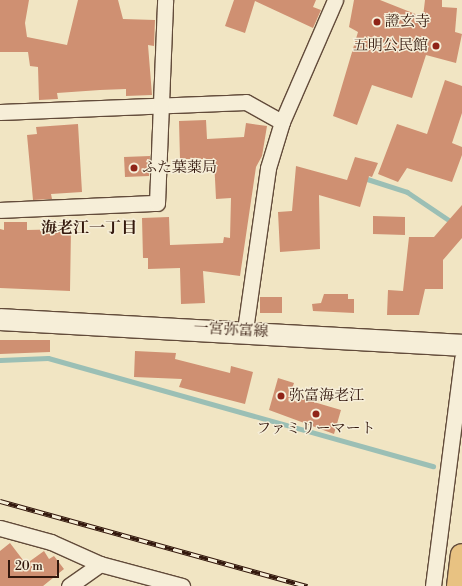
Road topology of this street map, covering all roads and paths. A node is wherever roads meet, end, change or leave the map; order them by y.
1 (165, 0) edge
2 (335, 0) edge
3 (160, 107) junction
4 (0, 112) edge
5 (282, 122) junction
6 (0, 210) edge
7 (0, 319) edge
8 (245, 330) junction
9 (462, 345) edge
10 (462, 360) edge
11 (0, 528) edge
12 (462, 555) edge
13 (100, 564) junction
14 (69, 586) edge
15 (182, 586) edge
16 (433, 586) edge
17 (458, 586) edge

1 - 3 street
2 - 5 street
3 - 4 street
3 - 5 street
3 - 6 street
5 - 8 street
7 - 8 main road, 一宮弥富線
8 - 9 main road, 一宮弥富線
10 - 16 street
11 - 13 street
12 - 17 highway
13 - 14 street
13 - 15 street

